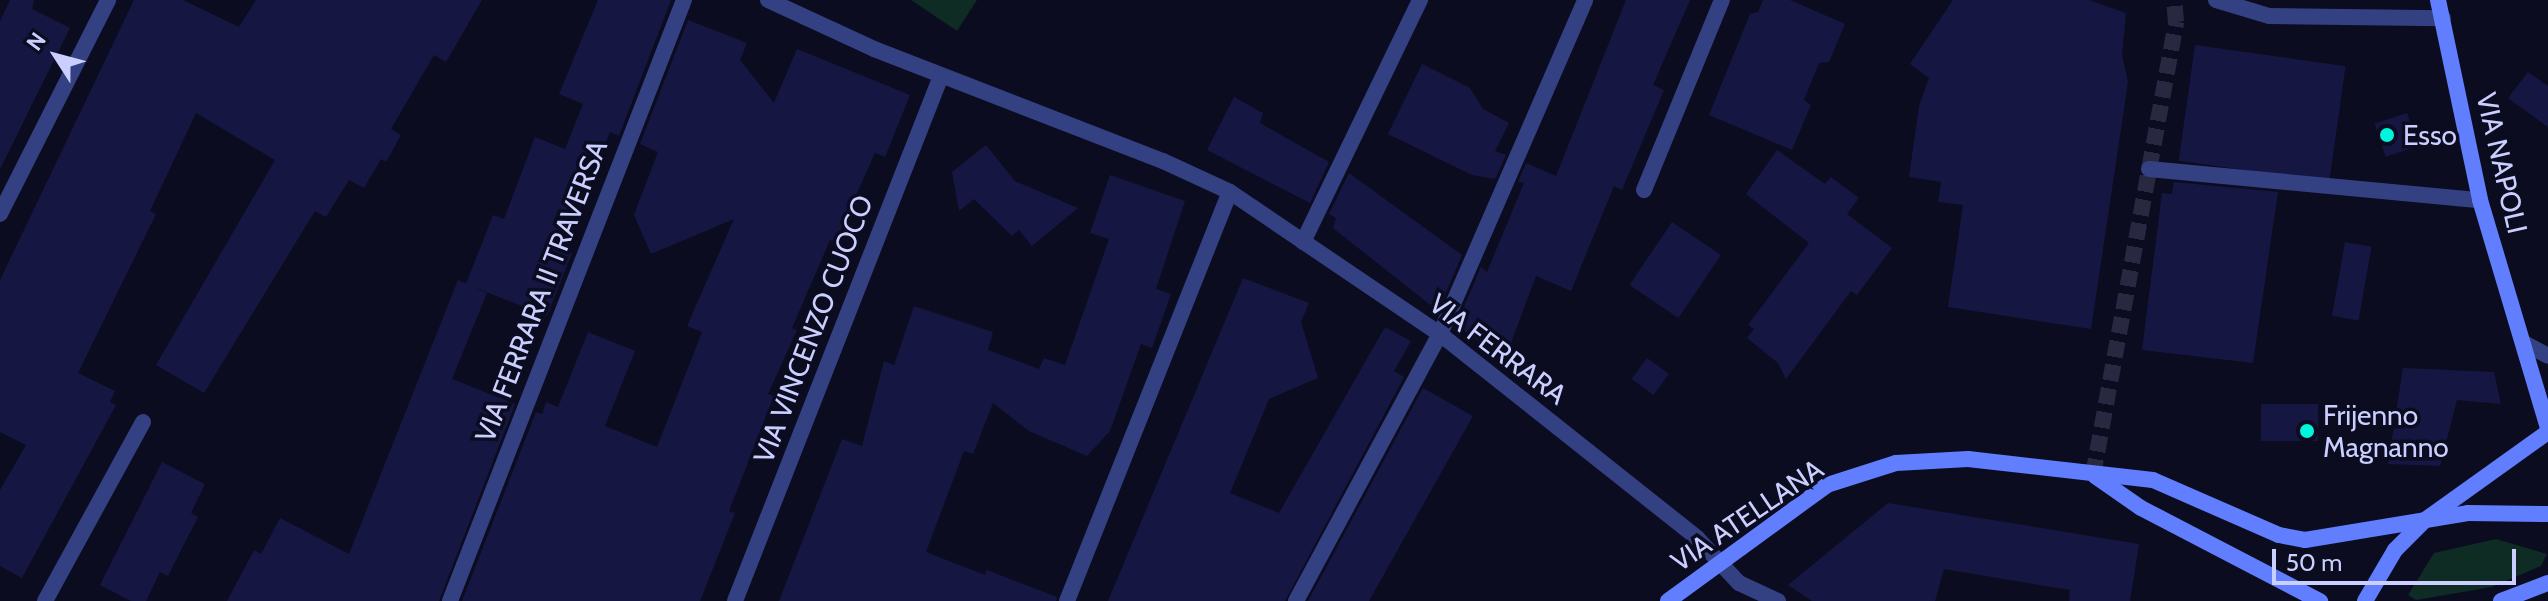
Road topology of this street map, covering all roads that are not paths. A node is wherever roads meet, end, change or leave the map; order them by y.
1 (108, 0) edge
2 (684, 0) edge
3 (768, 0) edge
4 (1420, 0) edge
5 (1585, 0) edge
6 (1722, 0) edge
7 (2216, 0) edge
8 (2438, 0) edge
9 (2443, 18) junction
10 (941, 76) junction
11 (2149, 169) dead end
12 (1644, 190) dead end
13 (1230, 192) junction
14 (2480, 200) junction
15 (0, 214) edge
16 (1303, 242) junction
17 (1440, 334) junction
18 (2524, 343) junction
19 (2548, 356) edge
20 (143, 422) dead end
21 (2548, 430) edge
22 (2093, 475) junction
23 (2548, 514) edge
24 (2425, 520) junction
25 (1722, 562) junction
26 (2548, 583) edge
27 (45, 601) edge
28 (450, 601) edge
29 (735, 601) edge
30 (1067, 601) edge
31 (1296, 601) edge
32 (1668, 601) edge
33 (1778, 601) edge
34 (2320, 601) edge
35 (2365, 601) edge
36 (2501, 601) edge

1 - 15 street
2 - 28 street, VIA FERRARA II TRAVERSA
3 - 10 street, VIA FERRARA
4 - 16 street
5 - 17 street
6 - 12 street
7 - 9 street
8 - 9 main road, VIA NAPOLI
9 - 14 main road, VIA NAPOLI
10 - 13 street, VIA FERRARA
10 - 29 street, VIA VINCENZO CUOCO
11 - 14 street
13 - 16 street, VIA FERRARA
13 - 30 street
14 - 18 main road, VIA NAPOLI
16 - 17 street, VIA FERRARA
17 - 25 street, VIA FERRARA
17 - 31 street
18 - 19 street
18 - 21 main road, VIA NAPOLI
20 - 27 street
21 - 24 main road, VIA ATELLANA
22 - 24 main road, VIA ATELLANA
22 - 25 main road, VIA ATELLANA
22 - 34 main road, VIA ATELLANA
23 - 24 main road, VIA ATELLANA
24 - 35 main road, VIA ATELLANA
25 - 32 main road, VIA ATELLANA
25 - 33 street, VIA FERRARA
26 - 36 main road

